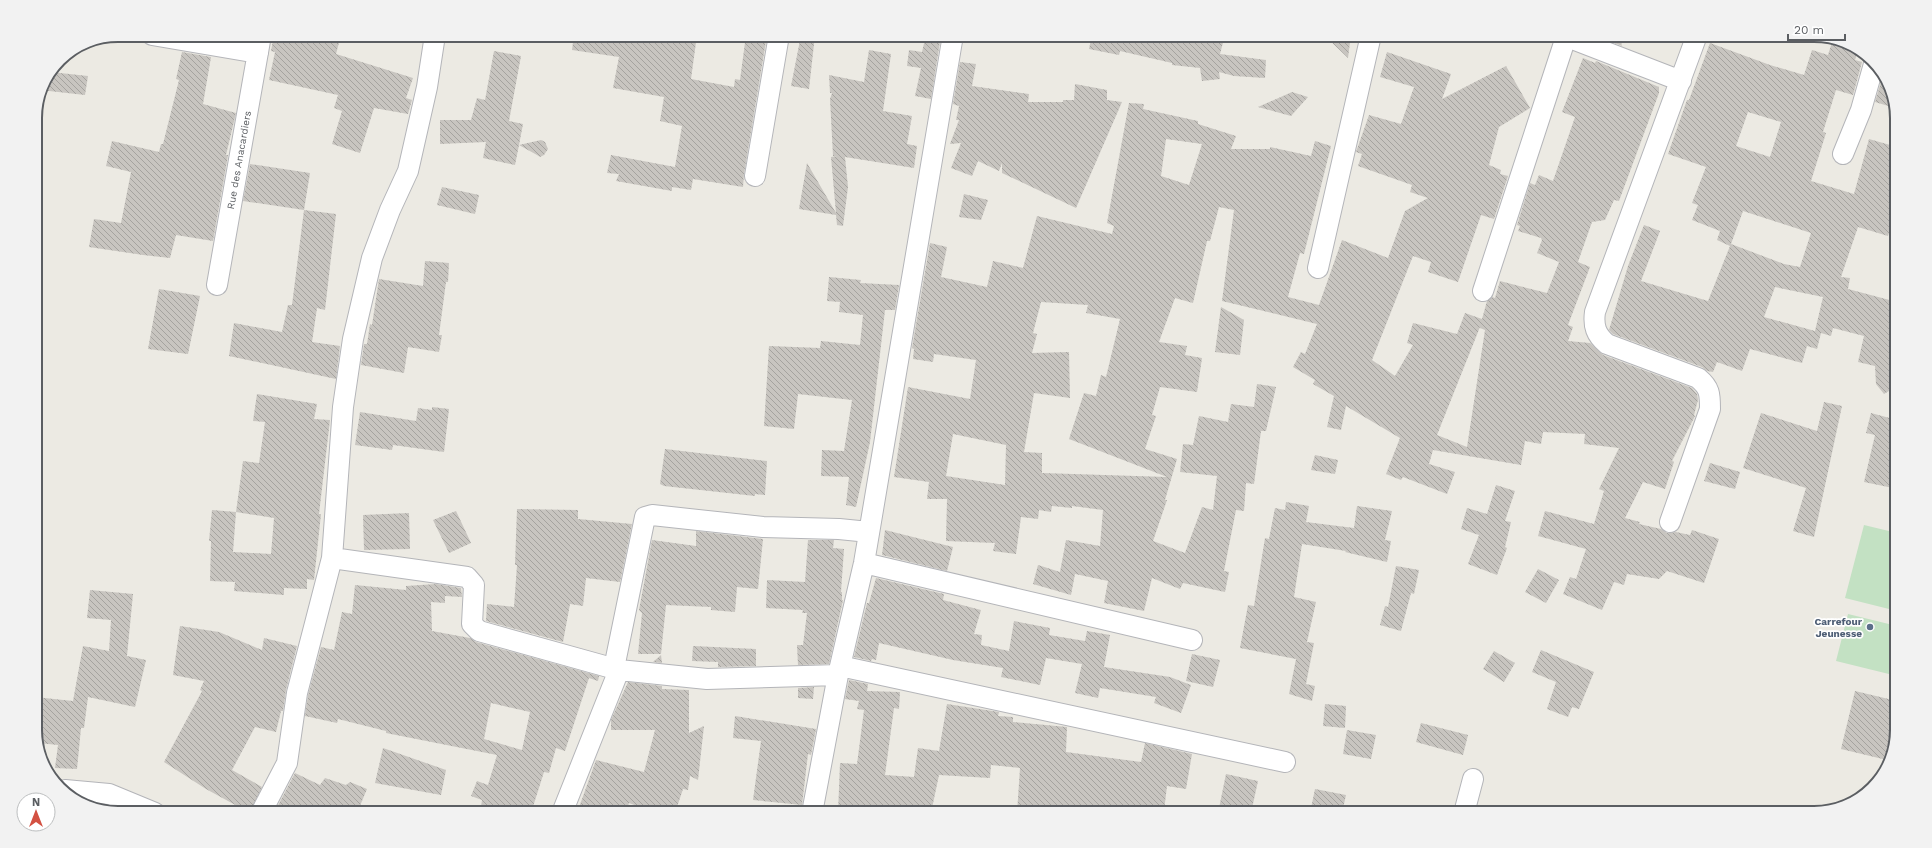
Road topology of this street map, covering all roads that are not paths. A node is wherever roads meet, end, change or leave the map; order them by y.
1 (236, 42) edge
2 (434, 42) edge
3 (778, 42) edge
4 (952, 42) edge
5 (1369, 42) edge
6 (1562, 42) edge
7 (1580, 42) edge
8 (1695, 42) edge
9 (260, 44) edge
10 (1872, 70) edge
11 (1681, 81) junction
12 (1843, 154) dead end
13 (755, 176) dead end
14 (1318, 268) dead end
15 (217, 285) dead end
16 (1483, 291) dead end
17 (1670, 522) dead end
18 (869, 532) junction
19 (332, 558) junction
20 (864, 562) junction
21 (1192, 640) dead end
22 (617, 669) junction
23 (839, 670) junction
24 (1285, 762) dead end
25 (1473, 779) dead end
26 (73, 791) edge
27 (138, 806) edge
28 (264, 806) edge
29 (565, 806) edge
30 (813, 806) edge
31 (1466, 806) edge

1 - 9 street
2 - 19 street
3 - 13 street
4 - 18 street
5 - 14 street
6 - 16 street
7 - 11 street
8 - 11 street
9 - 15 street, Rue des Anacardiers
10 - 12 street
11 - 17 street
18 - 20 street
18 - 22 street
19 - 22 street
19 - 28 street
20 - 21 street
20 - 23 street
22 - 23 street
22 - 29 street
23 - 24 street
23 - 30 street
25 - 31 street
26 - 27 street

